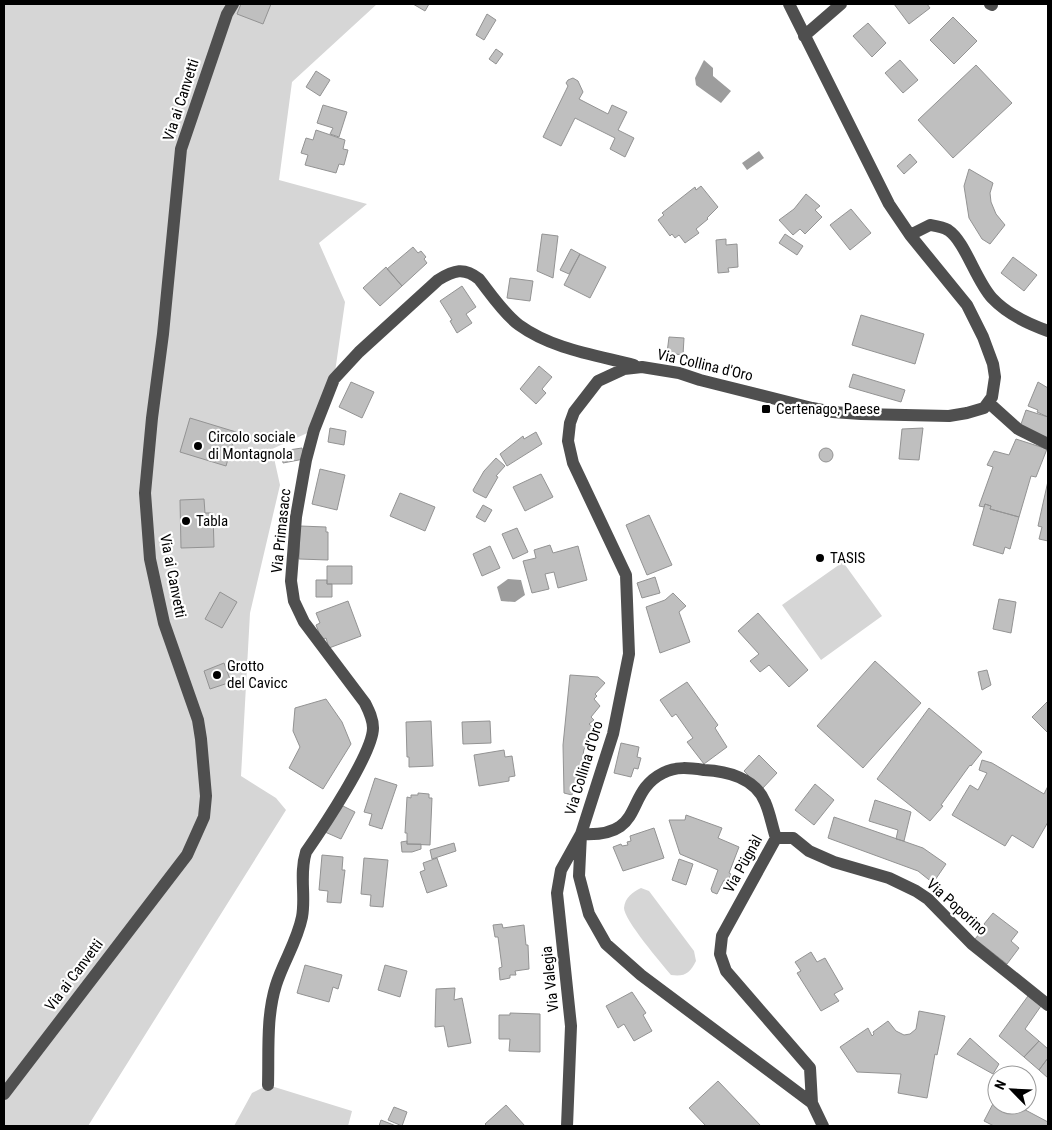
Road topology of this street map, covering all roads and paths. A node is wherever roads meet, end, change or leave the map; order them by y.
1 (233, 4) edge
2 (789, 4) edge
3 (841, 4) edge
4 (804, 36) junction
5 (910, 236) junction
6 (1048, 331) edge
7 (642, 367) junction
8 (989, 402) junction
9 (1048, 444) edge
10 (581, 834) junction
11 (776, 838) junction
12 (1048, 1005) edge
13 (268, 1085) dead end
14 (4, 1094) edge
15 (812, 1102) junction
16 (567, 1126) edge
17 (823, 1126) edge

1 - 14 street, Via ai Canvetti
2 - 4 street
3 - 4 street
4 - 5 street
5 - 6 street
5 - 8 street
7 - 8 street, Via Collina d'Oro
7 - 10 street, Via Collina d'Oro
7 - 13 street, Via Primasacc
8 - 9 street
10 - 11 street, Via Pügnàl
10 - 15 street, Via Collina d'Oro
10 - 16 street, Via Valegia
11 - 12 street, Via Poporino
11 - 15 street, Via Pügnàl
15 - 17 street, Via Collina d'Oro

